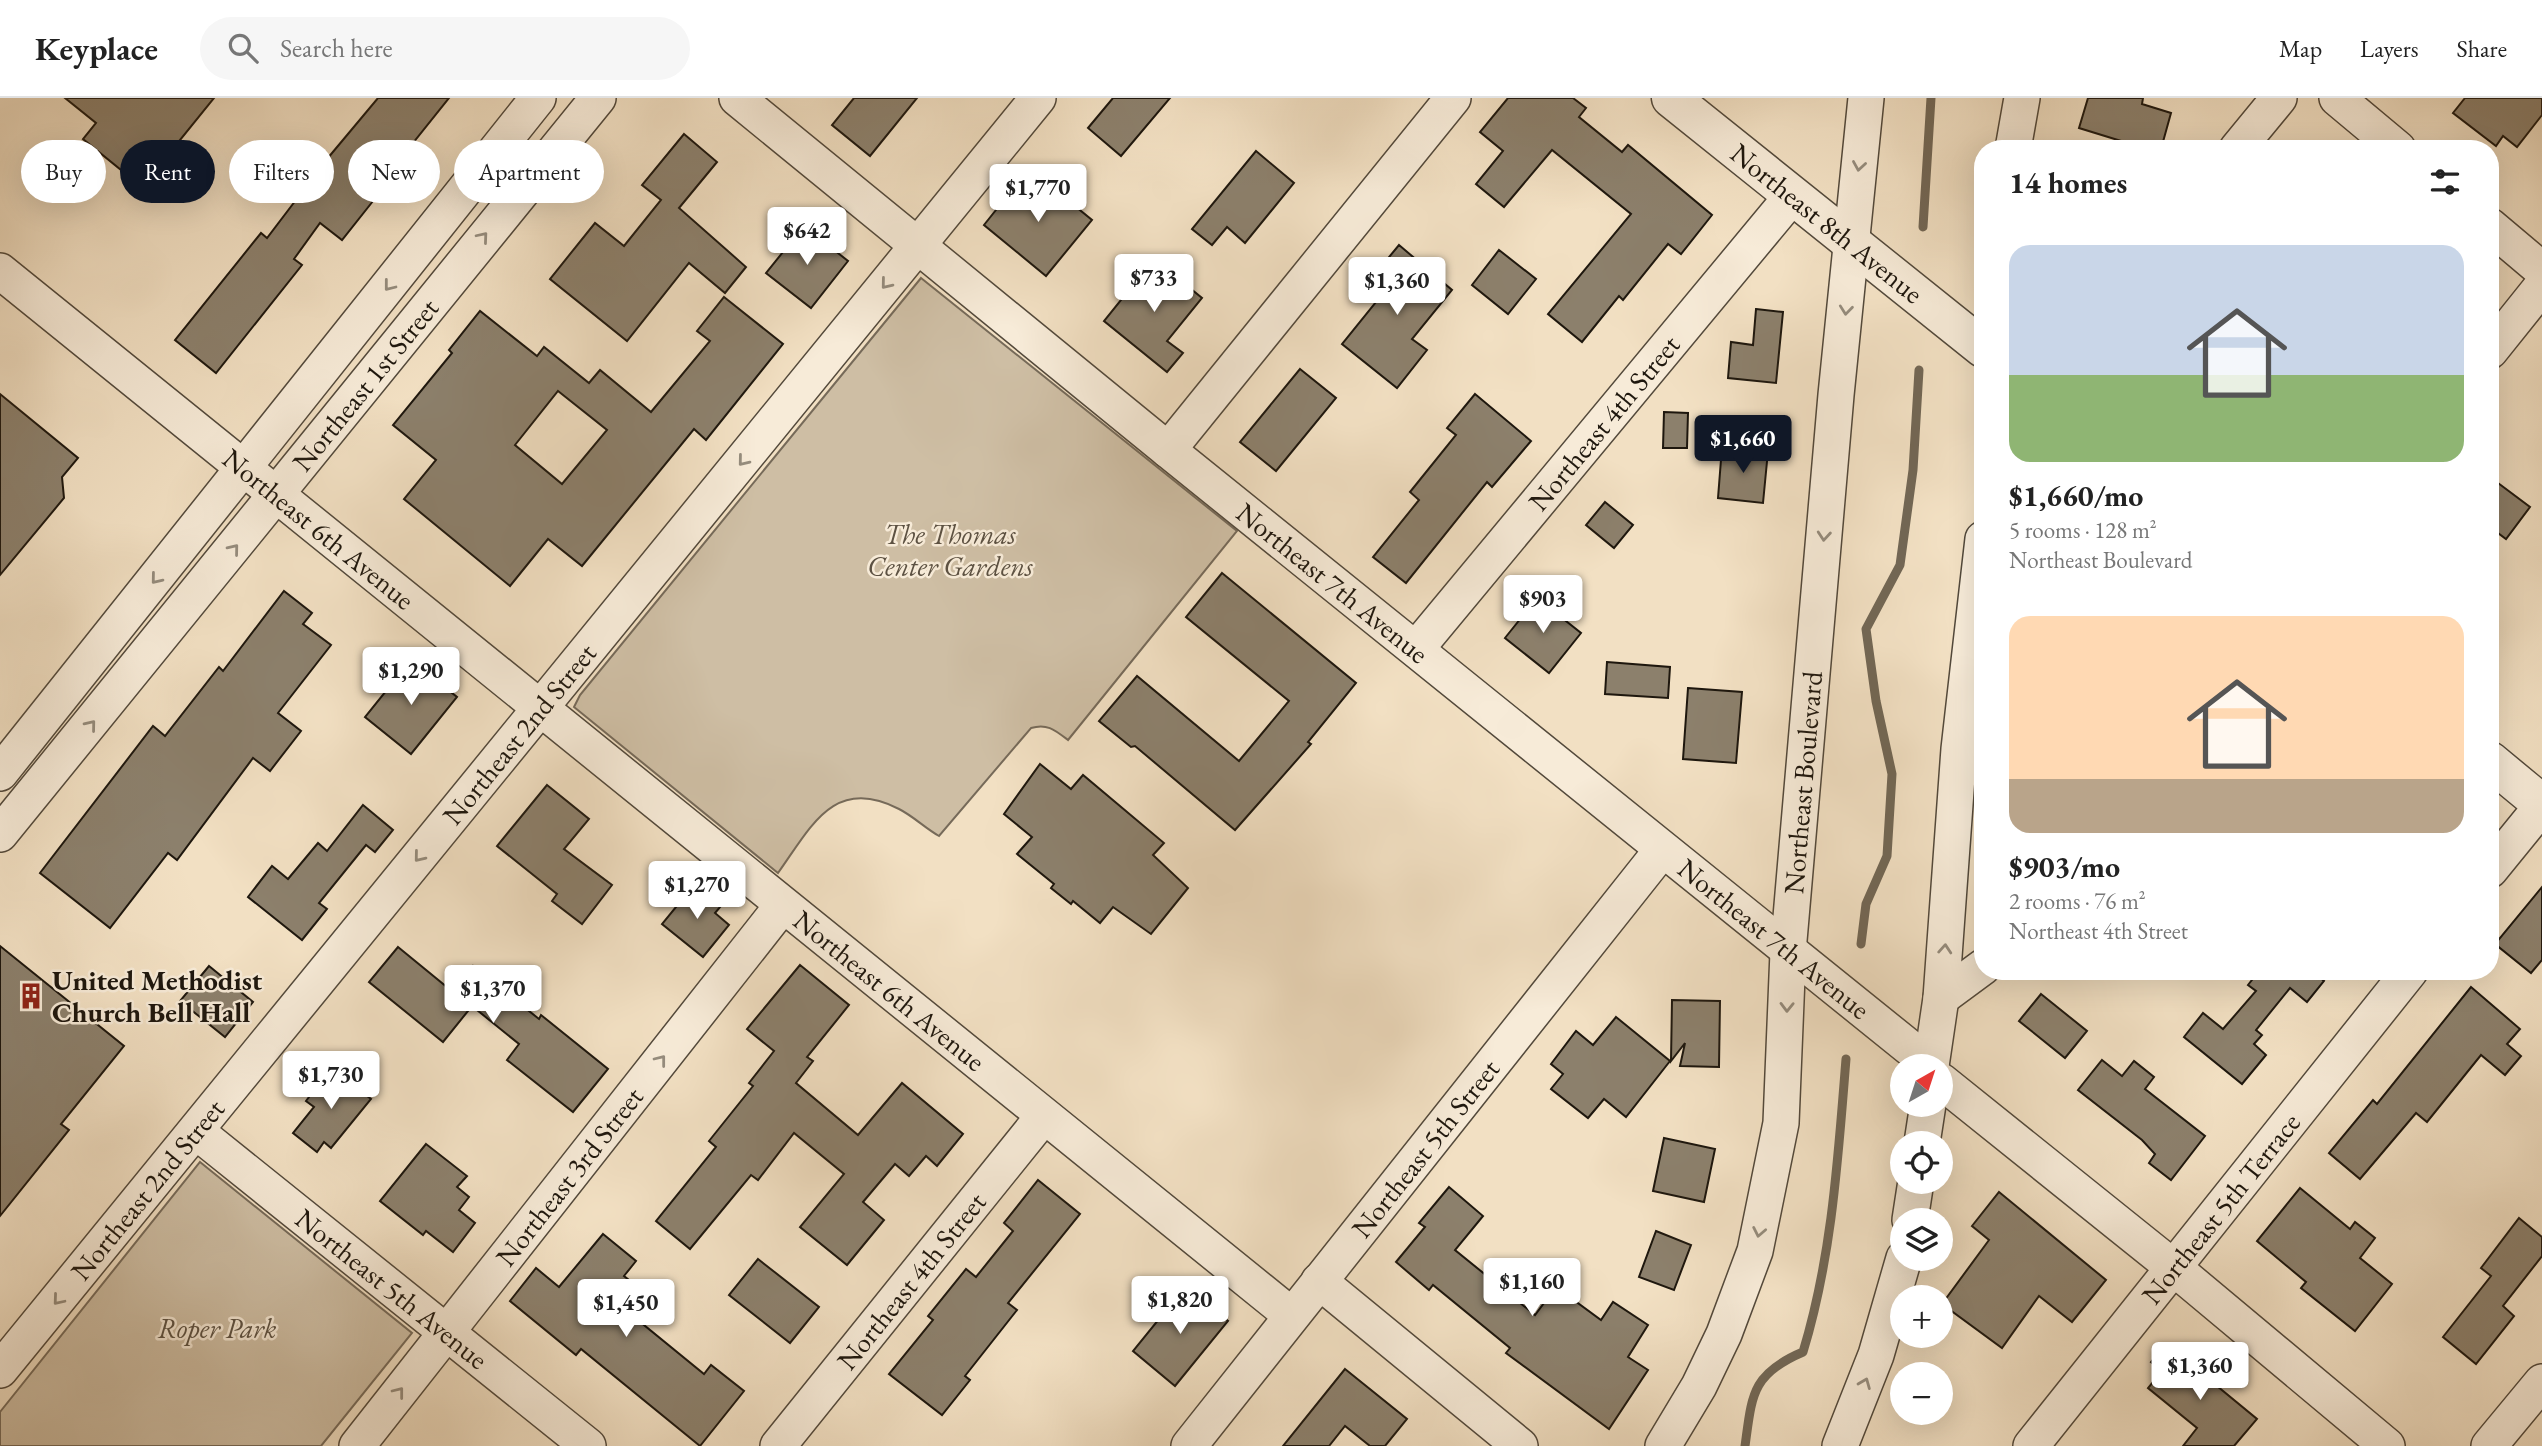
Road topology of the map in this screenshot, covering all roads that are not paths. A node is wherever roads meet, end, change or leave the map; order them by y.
1 (538, 98) edge
2 (598, 98) edge
3 (737, 98) edge
4 (1038, 98) edge
5 (1453, 98) edge
6 (1671, 98) edge
7 (1867, 98) edge
8 (2022, 98) edge
9 (2279, 98) edge
10 (2337, 98) edge
11 (2015, 140) edge
12 (2244, 140) edge
13 (2387, 140) edge
14 (1793, 195) junction
15 (2499, 234) edge
16 (1850, 242) junction
17 (918, 244) junction
18 (418, 248) junction
19 (2542, 270) edge
20 (0, 271) edge
21 (452, 275) junction
22 (2542, 286) edge
23 (2499, 340) edge
24 (1974, 341) edge
25 (1168, 450) junction
26 (244, 470) junction
27 (276, 497) junction
28 (1974, 618) edge
29 (1416, 649) junction
30 (540, 710) junction
31 (34, 731) junction
32 (65, 755) junction
33 (2499, 769) edge
34 (0, 773) edge
35 (2542, 805) edge
36 (0, 834) edge
37 (1662, 850) junction
38 (2499, 859) edge
39 (782, 906) junction
40 (1788, 952) junction
41 (1974, 974) edge
42 (2403, 980) edge
43 (1941, 998) junction
44 (1917, 1054) edge
45 (1933, 1054) edge
46 (1953, 1092) edge
47 (1043, 1117) junction
48 (197, 1132) junction
49 (2174, 1268) junction
50 (1899, 1271) edge
51 (1319, 1281) junction
52 (1291, 1315) junction
53 (446, 1333) junction
54 (0, 1370) edge
55 (2542, 1382) edge
56 (2492, 1445) edge
57 (357, 1446) edge
58 (588, 1446) edge
59 (778, 1446) edge
60 (1189, 1446) edge
61 (1520, 1446) edge
62 (1663, 1446) edge
63 (1840, 1446) edge
64 (2031, 1446) edge
65 (2387, 1446) edge

1 - 18 street, Northeast 1st Street
21 -> 2 street, Northeast 1st Street
3 - 17 street, Northeast 7th Avenue
4 - 17 street, Northeast 2nd Street
5 - 25 street
6 - 14 street, Northeast 8th Avenue
7 -> 16 street, Northeast Boulevard
8 - 11 street
9 - 12 street
10 - 13 street
14 - 16 street, Northeast 8th Avenue
14 - 29 street, Northeast 4th Street
15 - 19 street
16 - 24 street, Northeast 8th Avenue
16 -> 40 street, Northeast Boulevard
17 - 25 street, Northeast 7th Avenue
17 -> 30 street, Northeast 2nd Street
18 - 21 street
18 -> 26 street, Northeast 1st Street
20 - 26 street, Northeast 6th Avenue
21 - 27 street, Northeast 1st Street
22 - 23 street
25 - 29 street, Northeast 7th Avenue
26 - 27 street, Northeast 6th Avenue
26 -> 31 street, Northeast 1st Street
27 - 30 street, Northeast 6th Avenue
32 -> 27 street, Northeast 1st Street
43 -> 28 street
29 - 37 street, Northeast 7th Avenue
30 - 39 street, Northeast 6th Avenue
30 -> 48 street, Northeast 2nd Street
31 - 32 street
31 - 34 street, Northeast 1st Street
32 - 36 street, Northeast 1st Street
33 - 35 street
35 - 38 street
37 - 40 street, Northeast 7th Avenue
37 - 51 street, Northeast 5th Street
39 - 47 street, Northeast 6th Avenue
53 -> 39 street, Northeast 3rd Street
40 - 44 street, Northeast 7th Avenue
40 -> 62 street, Northeast Boulevard
41 - 43 street
42 - 49 street, Northeast 5th Terrace
43 - 45 street
46 - 49 street
47 - 52 street, Northeast 6th Avenue
47 - 59 street, Northeast 4th Street
48 - 53 street, Northeast 5th Avenue
48 -> 54 street, Northeast 2nd Street
49 - 64 street, Northeast 5th Terrace
49 - 65 street
63 -> 50 street
51 - 52 street, Northeast 5th Street
51 - 61 street
52 - 60 street, Northeast 5th Street
57 -> 53 street, Northeast 3rd Street
53 - 58 street, Northeast 5th Avenue
55 - 56 street

